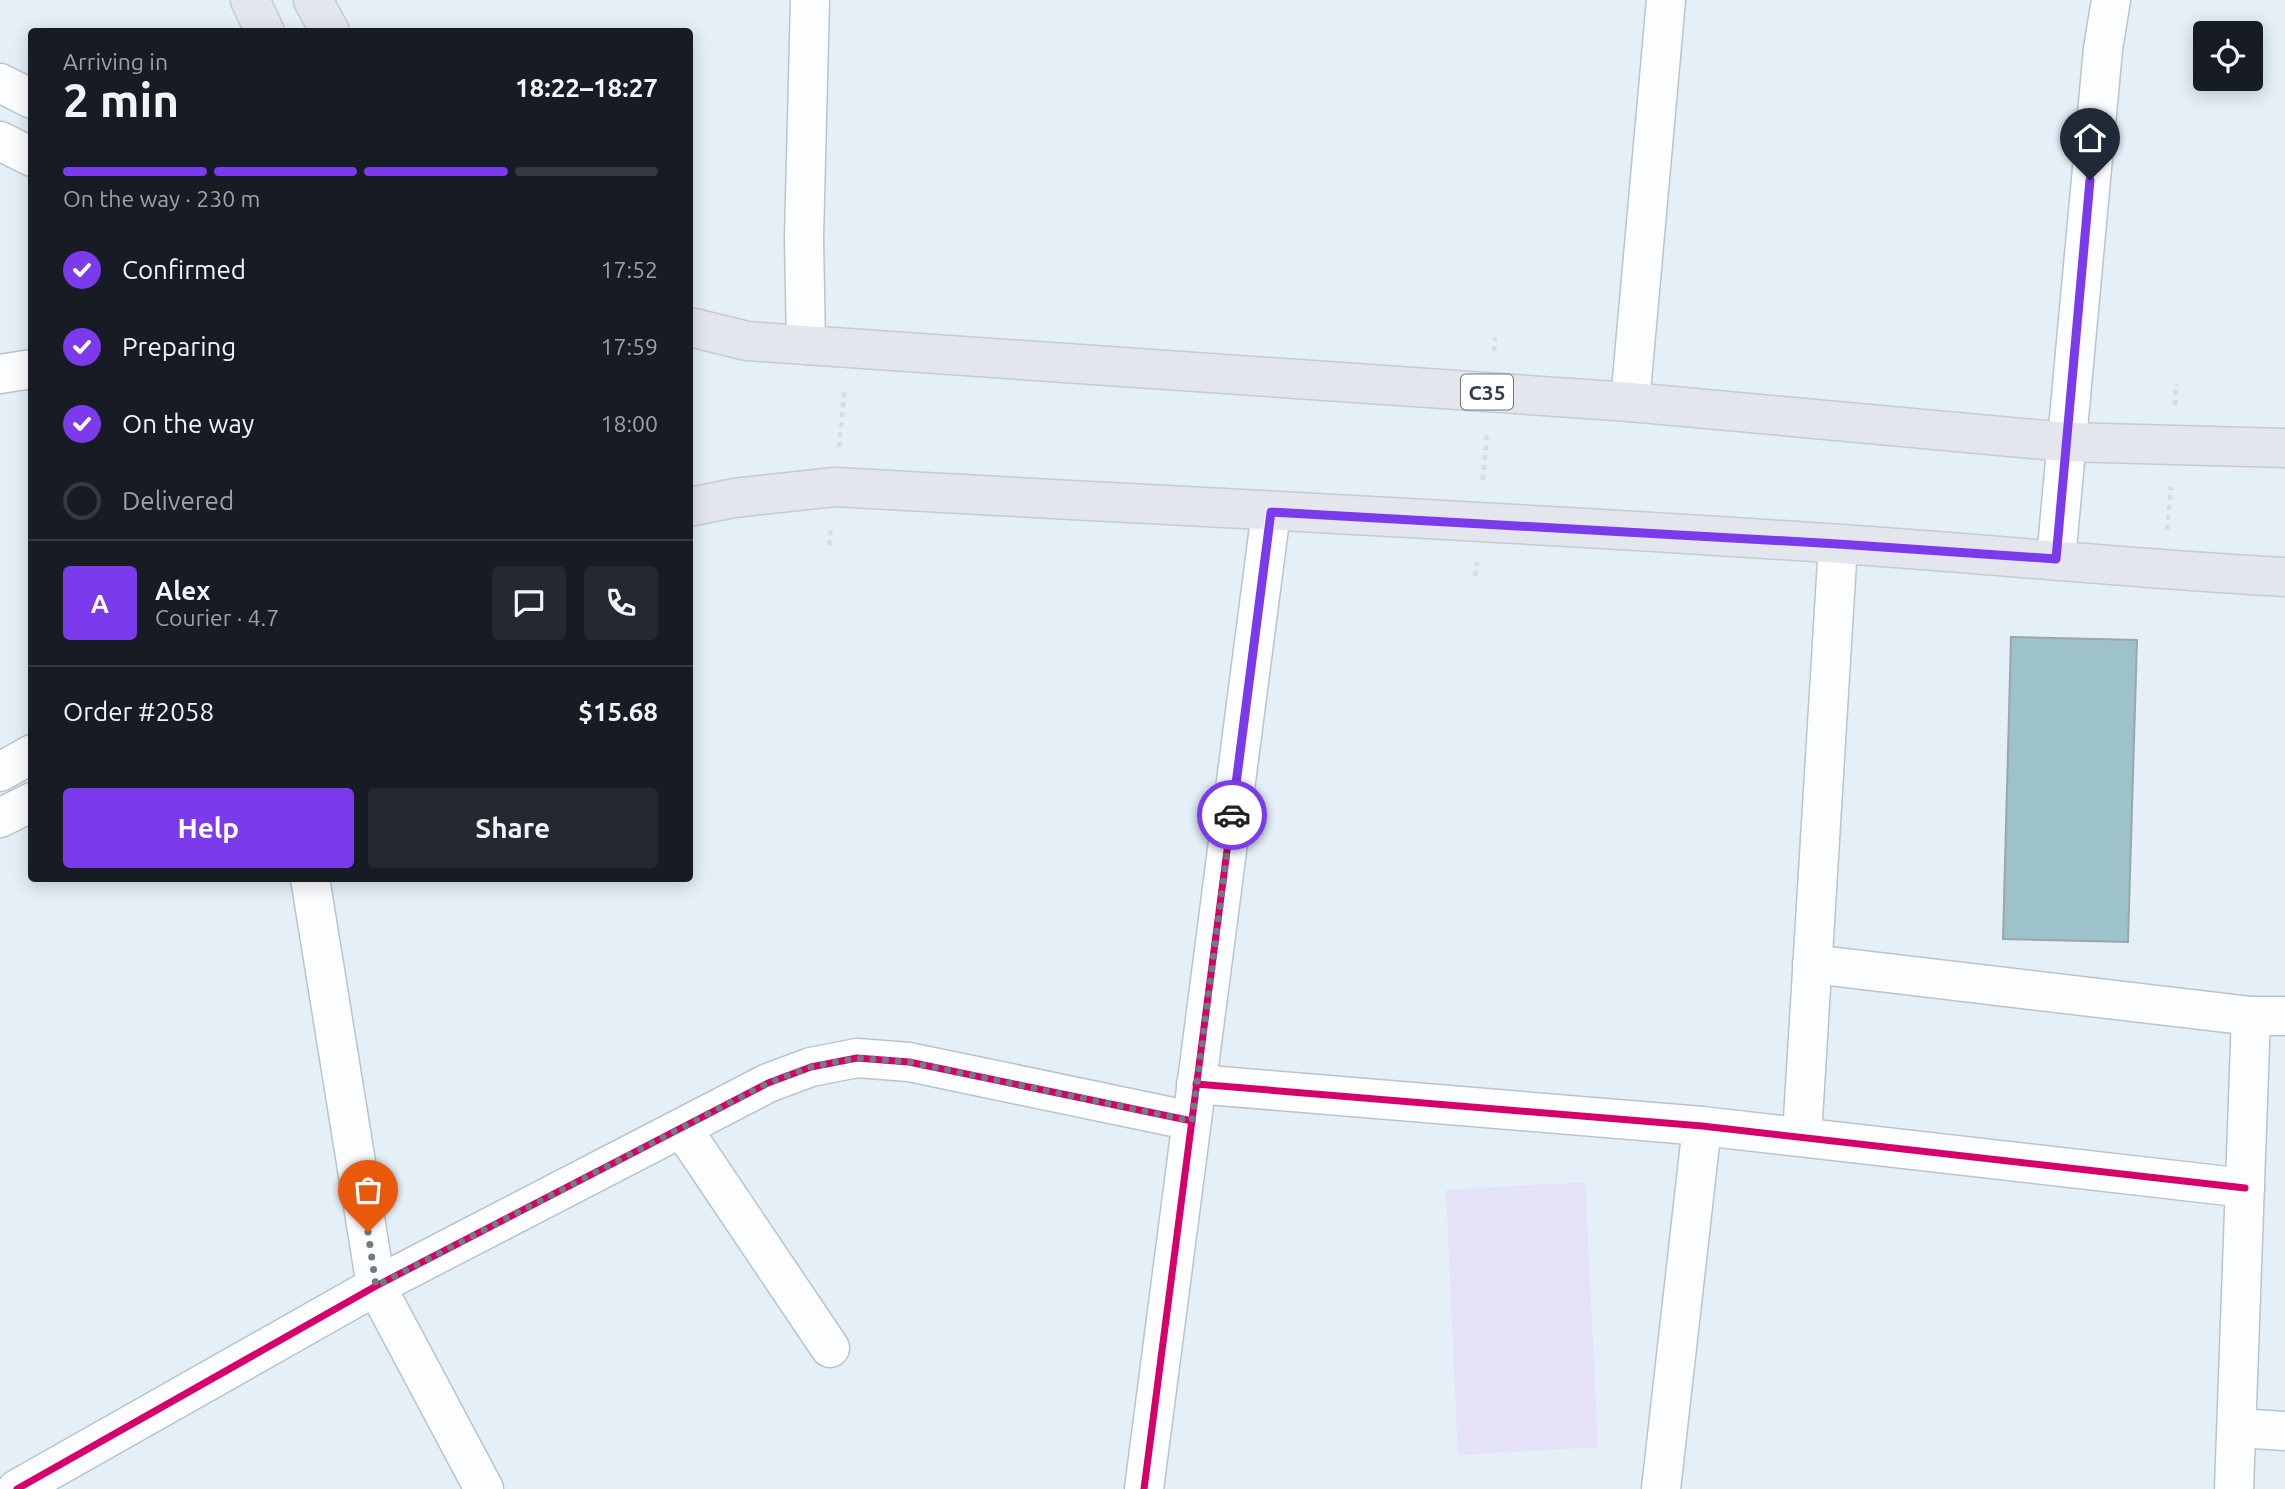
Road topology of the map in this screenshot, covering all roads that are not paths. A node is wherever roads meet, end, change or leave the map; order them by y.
1 (313, 0) edge
2 (810, 0) edge
3 (1666, 0) edge
4 (2111, 0) edge
5 (328, 28) edge
6 (0, 83) edge
7 (28, 97) edge
8 (0, 141) edge
9 (28, 155) edge
10 (693, 328) edge
11 (806, 345) junction
12 (28, 370) edge
13 (0, 374) edge
14 (1630, 402) junction
15 (2066, 442) junction
16 (2285, 449) edge
17 (693, 506) edge
18 (1271, 512) junction
19 (1838, 544) junction
20 (2056, 559) junction
21 (2285, 577) edge
22 (28, 756) edge
23 (0, 772) edge
24 (28, 804) edge
25 (0, 818) edge
26 (311, 882) edge
27 (1812, 964) junction
28 (2268, 1016) edge
29 (1196, 1084) junction
30 (1192, 1121) junction
31 (1702, 1126) junction
32 (682, 1128) junction
33 (1802, 1136) junction
34 (2245, 1188) junction
35 (376, 1286) junction
36 (830, 1348) dead end
37 (2238, 1428) junction
38 (2285, 1431) edge
39 (17, 1489) edge
40 (484, 1489) edge
41 (1144, 1489) edge
42 (1661, 1489) edge
43 (2234, 1489) edge

1 - 5 main road
2 - 11 street
3 - 14 street
4 - 15 street
6 - 7 street
8 - 9 street
10 - 11 main road, C35
11 - 14 main road, C35
12 - 13 street
14 - 15 main road, C35
15 - 16 main road, C35
15 - 20 street
17 - 18 main road
18 - 19 main road
18 - 29 street
19 - 20 main road
19 - 27 street
20 - 21 main road
22 - 23 street
24 - 25 street
26 - 35 street
27 - 28 street
27 - 33 street
28 - 34 street
29 - 30 street
29 - 31 street
30 - 32 street
30 - 41 street
31 - 33 street
31 - 42 street
32 - 35 street
32 - 36 street
33 - 34 street
34 - 37 street
35 - 39 street
35 - 40 street
37 - 38 street
37 - 43 street

